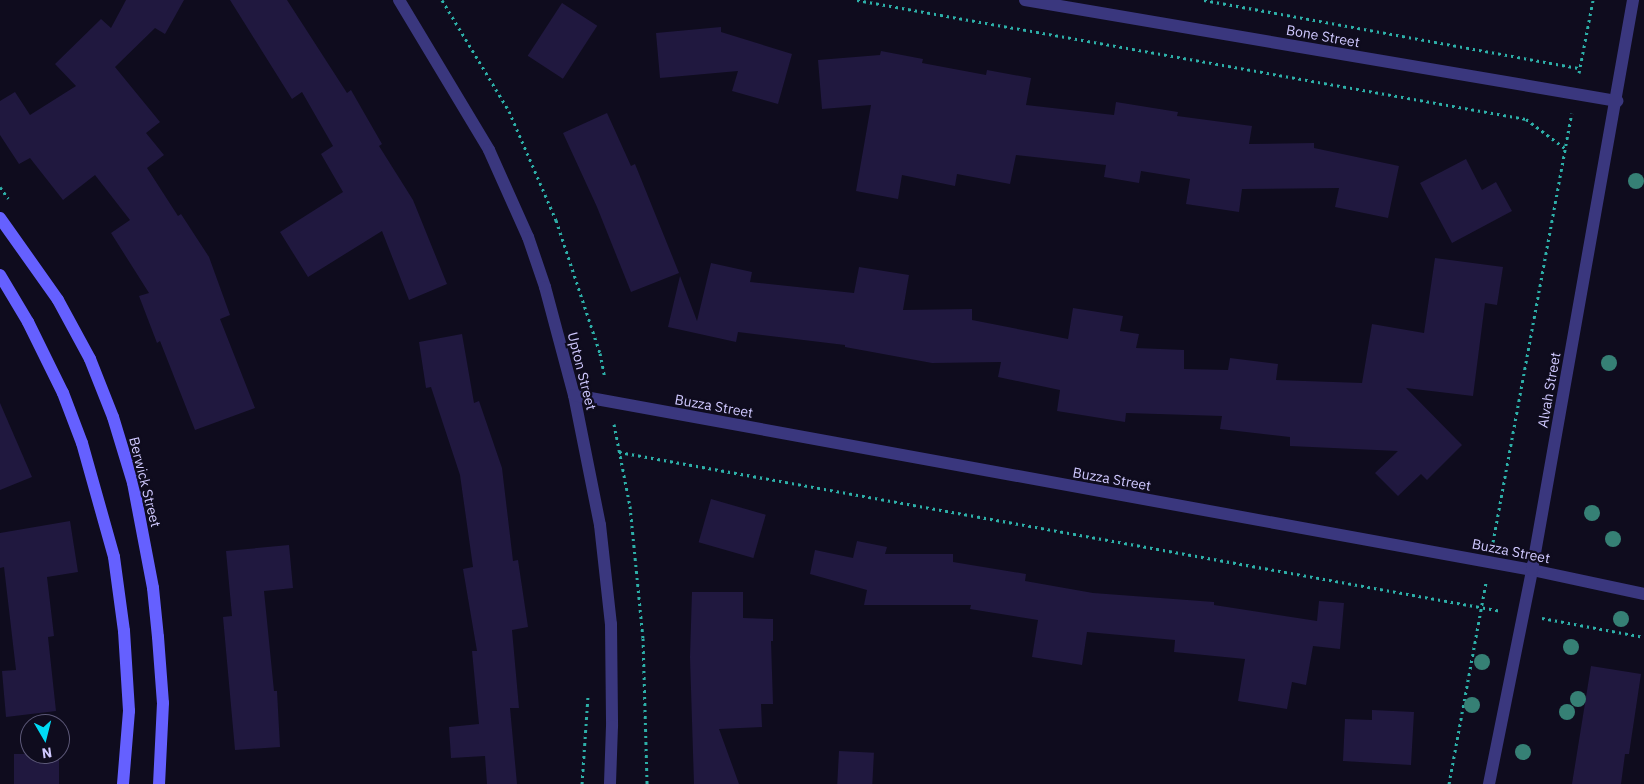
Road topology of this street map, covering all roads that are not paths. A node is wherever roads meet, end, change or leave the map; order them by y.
1 (400, 0) edge
2 (1025, 0) edge
3 (1633, 0) edge
4 (1617, 100) junction
5 (0, 218) edge
6 (0, 276) edge
7 (574, 396) junction
8 (1532, 570) junction
9 (1644, 594) edge
10 (123, 784) edge
11 (159, 784) edge
12 (610, 784) edge
13 (1489, 784) edge

1 - 7 street, Upton Street
2 - 4 street, Bone Street
3 - 4 street, Alvah Street
4 - 8 street, Alvah Street
5 - 11 main road, Berwick Street
6 - 10 main road
7 - 8 street, Buzza Street
7 - 12 street, Upton Street
8 - 9 street, Buzza Street
8 - 13 street, Alvah Street

